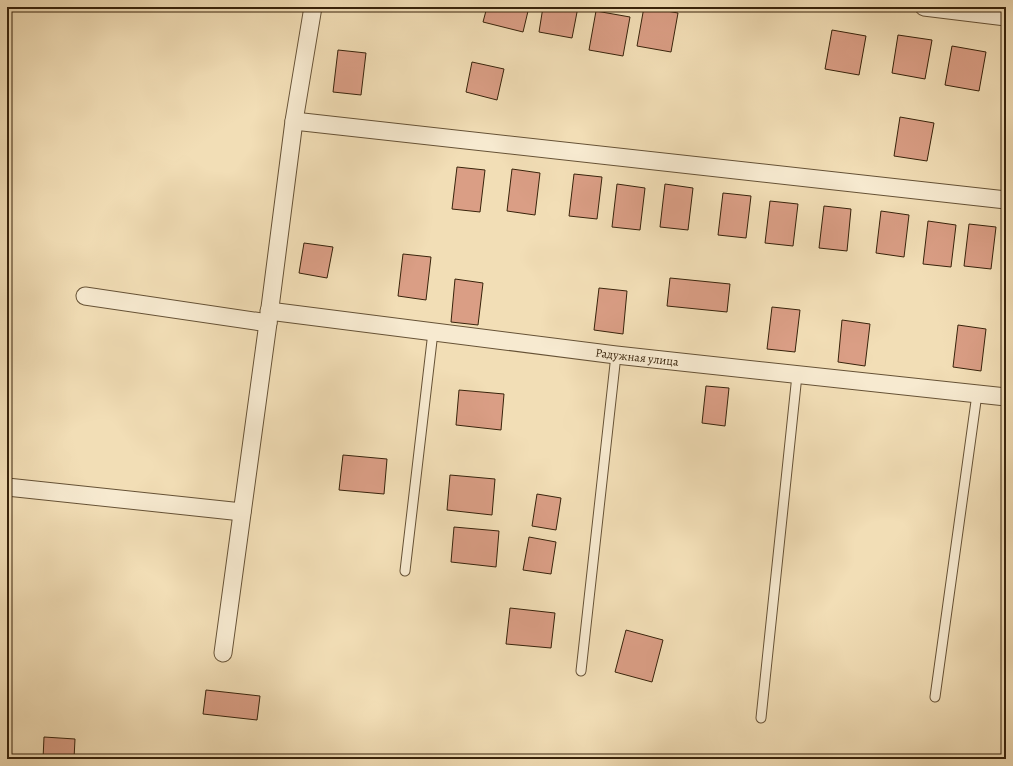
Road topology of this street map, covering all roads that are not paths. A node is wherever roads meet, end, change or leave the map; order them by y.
1 (313, 7) edge
2 (924, 7) edge
3 (1006, 17) edge
4 (294, 121) junction
5 (1006, 200) edge
6 (85, 296) dead end
7 (269, 317) junction
8 (433, 332) junction
9 (616, 355) junction
10 (797, 375) junction
11 (977, 394) junction
12 (1006, 397) edge
13 (7, 487) edge
14 (242, 512) junction
15 (405, 571) dead end
16 (223, 653) dead end
17 (581, 671) dead end
18 (935, 697) dead end
19 (760, 718) dead end

1 - 4 street
2 - 3 street
4 - 5 street
4 - 7 street
6 - 7 street, Радужная улица
7 - 8 street, Радужная улица
7 - 14 street
8 - 9 street, Радужная улица
8 - 15 lane
9 - 10 street, Радужная улица
9 - 17 lane
10 - 11 street, Радужная улица
10 - 19 lane
11 - 12 street, Радужная улица
11 - 18 lane
13 - 14 street
14 - 16 street

